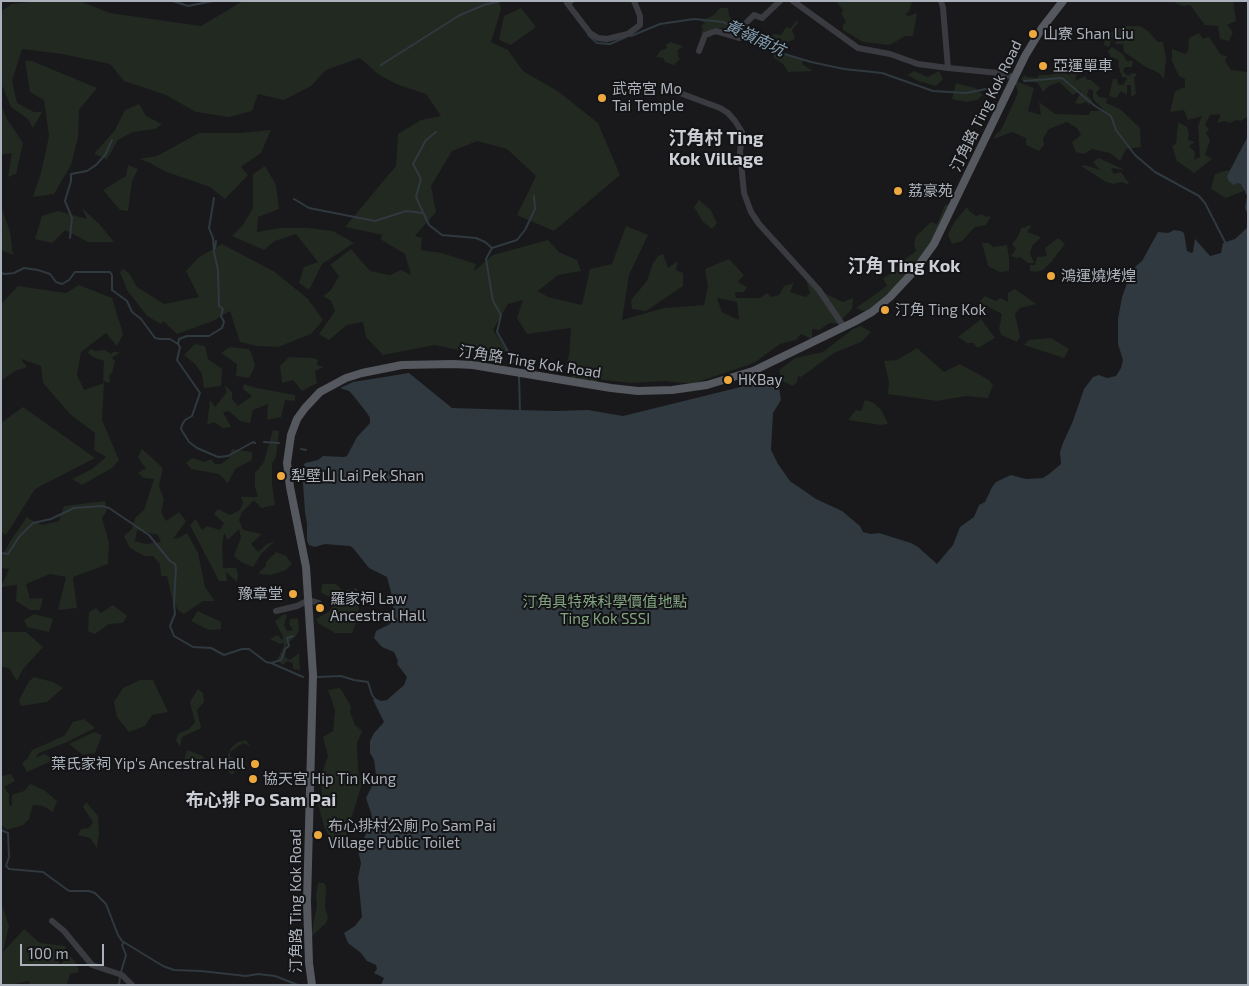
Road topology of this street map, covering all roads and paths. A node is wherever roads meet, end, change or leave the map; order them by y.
1 (571, 1) edge
2 (634, 1) edge
3 (780, 1) edge
4 (793, 1) edge
5 (941, 1) edge
6 (1063, 1) edge
7 (699, 50) dead end
8 (948, 68) junction
9 (1014, 78) junction
10 (677, 92) dead end
11 (844, 328) junction
12 (309, 600) junction
13 (319, 603) dead end
14 (276, 611) dead end
15 (52, 921) dead end
16 (132, 985) edge
17 (312, 985) edge

1 - 2 street
3 - 7 street
4 - 8 street
5 - 8 street
6 - 9 main road, 汀角路 Ting Kok Road
8 - 9 street
9 - 11 main road, 汀角路 Ting Kok Road
10 - 11 street
11 - 12 main road, 汀角路 Ting Kok Road
12 - 13 street
12 - 14 street
12 - 17 main road, 汀角路 Ting Kok Road
15 - 16 street

